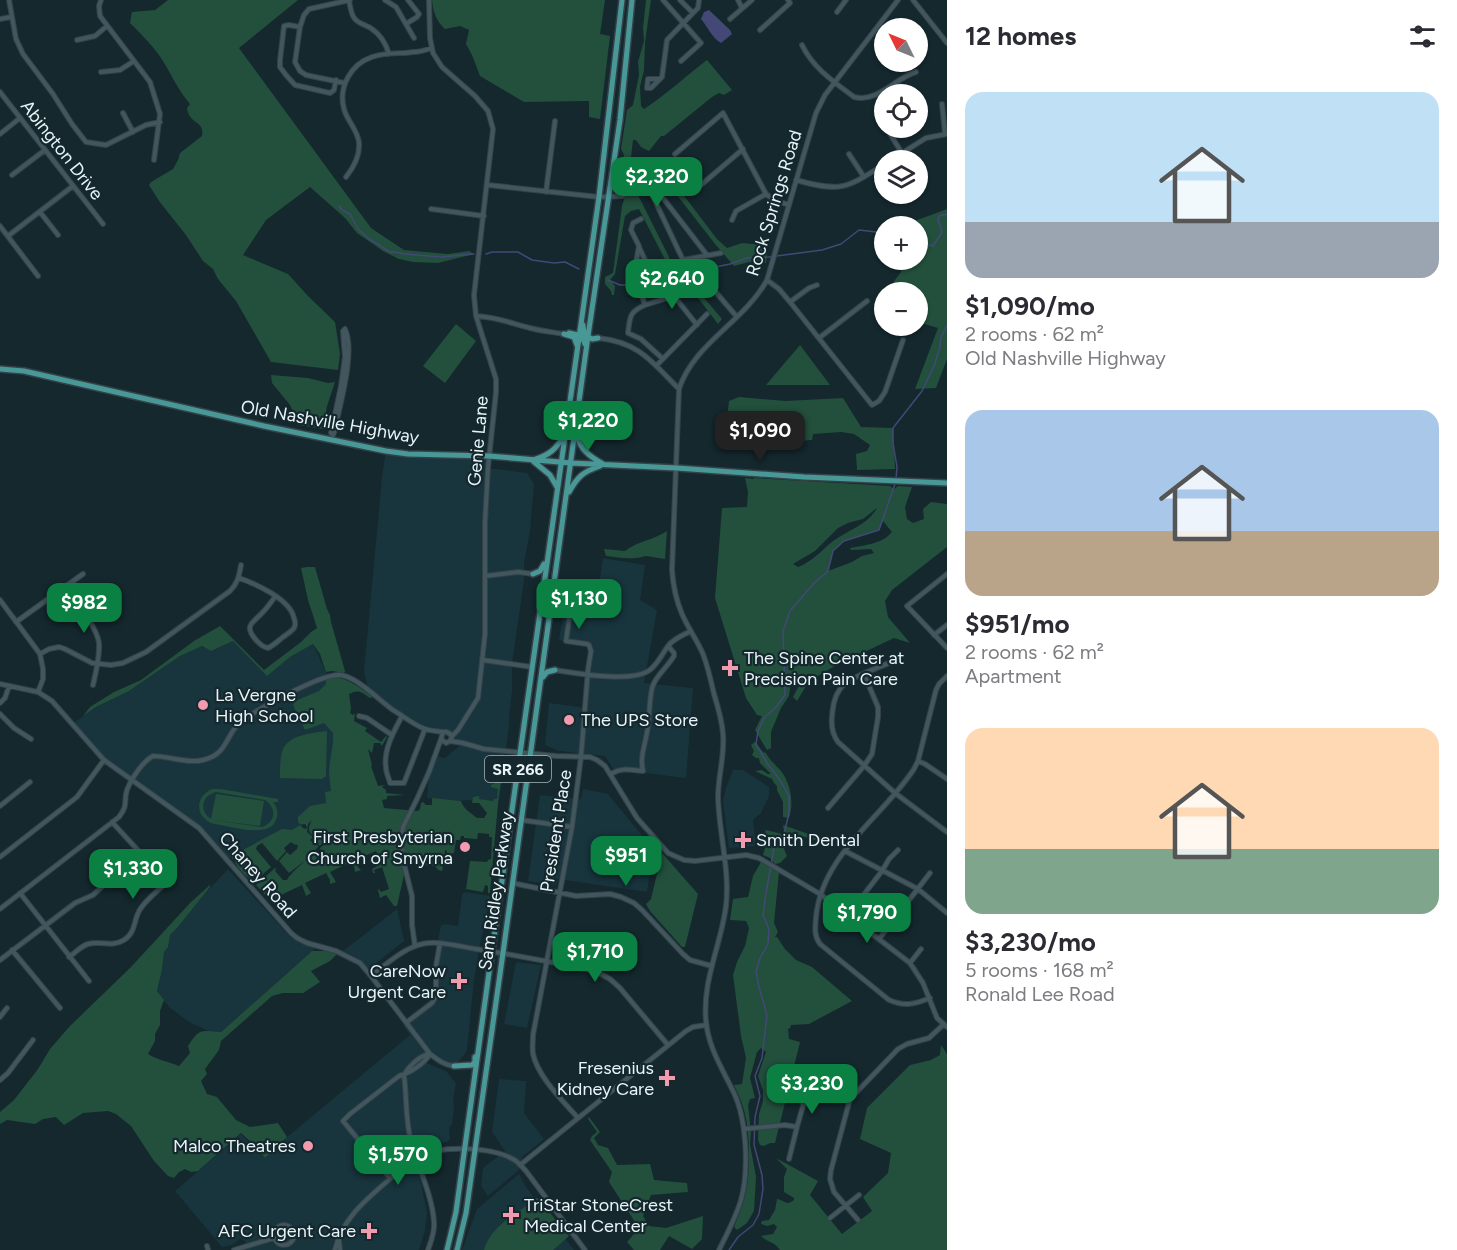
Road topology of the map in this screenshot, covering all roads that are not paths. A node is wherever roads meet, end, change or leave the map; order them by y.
1 (9, 0) edge
2 (101, 0) edge
3 (349, 0) edge
4 (386, 0) edge
5 (408, 0) edge
6 (429, 0) edge
7 (622, 0) edge
8 (632, 0) edge
9 (663, 0) edge
10 (680, 0) edge
11 (699, 0) edge
12 (738, 0) edge
13 (752, 0) edge
14 (788, 0) edge
15 (846, 0) edge
16 (898, 0) edge
17 (913, 0) edge
18 (742, 8) junction
19 (837, 12) dead end
20 (693, 13) junction
21 (11, 17) junction
22 (0, 19) edge
23 (730, 19) dead end
24 (684, 22) junction
25 (406, 24) junction
26 (107, 26) junction
27 (300, 27) junction
28 (760, 30) dead end
29 (414, 38) dead end
30 (77, 40) dead end
31 (947, 43) edge
32 (802, 45) dead end
33 (432, 48) junction
34 (389, 54) junction
35 (134, 61) junction
36 (681, 61) dead end
37 (101, 72) dead end
38 (916, 72) dead end
39 (660, 79) dead end
40 (336, 80) junction
41 (835, 81) junction
42 (344, 83) junction
43 (0, 92) edge
44 (942, 104) dead end
45 (123, 113) dead end
46 (20, 118) junction
47 (555, 121) dead end
48 (160, 122) junction
49 (133, 132) junction
50 (0, 134) edge
51 (946, 134) edge
52 (743, 149) junction
53 (45, 150) junction
54 (907, 150) edge
55 (675, 154) dead end
56 (849, 154) dead end
57 (154, 160) dead end
58 (874, 171) edge
59 (12, 175) dead end
60 (346, 177) dead end
61 (864, 177) junction
62 (796, 180) junction
63 (647, 184) junction
64 (488, 185) junction
65 (701, 185) dead end
66 (73, 186) junction
67 (546, 192) junction
68 (766, 194) junction
69 (609, 196) junction
70 (599, 197) junction
71 (662, 197) junction
72 (655, 200) junction
73 (668, 204) junction
74 (789, 205) junction
75 (431, 209) dead end
76 (659, 209) junction
77 (40, 212) junction
78 (484, 216) junction
79 (641, 219) dead end
80 (732, 220) dead end
81 (103, 224) dead end
82 (0, 226) edge
83 (58, 234) dead end
84 (8, 236) junction
85 (639, 246) junction
86 (721, 253) dead end
87 (706, 255) junction
88 (634, 266) junction
89 (38, 276) dead end
90 (702, 276) dead end
91 (766, 280) junction
92 (586, 285) junction
93 (817, 285) dead end
94 (867, 301) dead end
95 (790, 302) junction
96 (645, 305) junction
97 (707, 314) dead end
98 (476, 316) junction
99 (737, 317) junction
100 (697, 325) junction
101 (345, 329) dead end
102 (589, 329) junction
103 (567, 333) junction
104 (628, 333) junction
105 (579, 335) junction
106 (588, 336) junction
107 (598, 338) junction
108 (819, 338) junction
109 (903, 340) dead end
110 (625, 343) junction
111 (577, 345) junction
112 (663, 359) junction
113 (656, 366) junction
114 (0, 369) edge
115 (582, 384) junction
116 (679, 389) junction
117 (575, 431) junction
118 (564, 433) junction
119 (333, 435) dead end
120 (489, 456) junction
121 (532, 460) junction
122 (561, 462) junction
123 (571, 463) junction
124 (604, 465) junction
125 (677, 468) junction
126 (947, 483) edge
127 (557, 488) junction
128 (566, 497) junction
129 (548, 551) junction
130 (241, 566) dead end
131 (83, 574) dead end
132 (533, 574) junction
133 (947, 574) edge
134 (485, 576) junction
135 (239, 578) junction
136 (544, 584) junction
137 (554, 585) junction
138 (65, 586) junction
139 (275, 597) junction
140 (560, 597) junction
141 (0, 600) edge
142 (551, 607) junction
143 (16, 622) junction
144 (947, 625) edge
145 (691, 631) junction
146 (934, 635) junction
147 (668, 646) junction
148 (947, 648) edge
149 (40, 654) junction
150 (544, 657) junction
151 (898, 659) dead end
152 (483, 660) junction
153 (97, 664) junction
154 (532, 667) junction
155 (555, 670) junction
156 (864, 674) junction
157 (589, 675) junction
158 (947, 676) edge
159 (541, 681) junction
160 (0, 684) edge
161 (93, 685) dead end
162 (9, 686) junction
163 (38, 692) junction
164 (0, 703) edge
165 (0, 714) edge
166 (359, 716) dead end
167 (402, 716) junction
168 (425, 729) junction
169 (430, 731) junction
170 (443, 732) junction
171 (392, 735) junction
172 (440, 738) junction
173 (450, 738) junction
174 (32, 739) dead end
175 (437, 751) junction
176 (520, 752) junction
177 (531, 753) junction
178 (581, 757) junction
179 (104, 760) junction
180 (918, 761) junction
181 (864, 766) junction
182 (611, 774) junction
183 (947, 779) edge
184 (132, 781) junction
185 (30, 782) dead end
186 (895, 793) junction
187 (0, 806) edge
188 (828, 808) dead end
189 (521, 820) junction
190 (112, 822) junction
191 (572, 827) junction
192 (947, 832) edge
193 (898, 850) dead end
194 (845, 851) junction
195 (139, 852) junction
196 (0, 857) edge
197 (725, 857) junction
198 (882, 871) junction
199 (930, 873) dead end
200 (512, 883) junction
201 (918, 889) junction
202 (20, 893) junction
203 (561, 893) junction
204 (820, 894) junction
205 (0, 909) edge
206 (946, 911) edge
207 (848, 915) junction
208 (45, 926) junction
209 (879, 939) junction
210 (440, 943) junction
211 (415, 946) junction
212 (921, 949) dead end
213 (12, 950) junction
214 (492, 951) junction
215 (503, 953) junction
216 (69, 957) junction
217 (0, 960) edge
218 (547, 961) junction
219 (910, 963) junction
220 (712, 966) junction
221 (371, 976) junction
222 (89, 981) dead end
223 (930, 998) junction
224 (7, 1008) dead end
225 (60, 1008) dead end
226 (0, 1017) edge
227 (483, 1018) junction
228 (407, 1022) junction
229 (706, 1024) junction
230 (946, 1026) edge
231 (33, 1040) dead end
232 (668, 1045) junction
233 (430, 1054) junction
234 (419, 1062) junction
235 (454, 1066) joint
236 (814, 1068) dead end
237 (401, 1076) junction
238 (0, 1080) edge
239 (810, 1080) junction
240 (850, 1099) junction
241 (578, 1118) junction
242 (797, 1127) junction
243 (744, 1129) junction
244 (465, 1149) junction
245 (475, 1150) junction
246 (417, 1157) junction
247 (788, 1158) dead end
248 (520, 1165) junction
249 (390, 1178) junction
250 (859, 1195) dead end
251 (846, 1205) junction
252 (830, 1218) dead end
253 (858, 1220) dead end
254 (274, 1238) junction
255 (339, 1240) junction
256 (234, 1250) edge
257 (335, 1250) edge
258 (340, 1250) edge
259 (428, 1250) edge
260 (447, 1250) edge
261 (457, 1250) edge
262 (585, 1250) edge
263 (719, 1250) edge

1 - 21 street
2 - 26 street
3 - 27 street
3 - 34 street
4 - 25 street
5 - 25 street
6 - 33 street, Genie Lane
7 - 70 main road, Sam Ridley Parkway / SR 266
8 - 69 main road, Sam Ridley Parkway / SR 266
9 - 24 street
10 - 20 street
11 - 20 street
12 - 18 street
13 - 18 street
14 - 28 street
15 - 19 street
16 - 41 street, Rock Springs Road
17 - 31 street
18 - 23 street
20 - 24 street
21 - 22 street
21 - 49 street
24 - 36 street
24 - 39 street
25 - 29 street
26 - 30 street
26 - 35 street
27 - 40 street
27 - 40 street
32 - 41 street
33 - 34 street
33 - 64 street, Genie Lane
34 - 42 street
35 - 37 street
35 - 48 street
38 - 41 street
40 - 42 street
41 - 62 street, Rock Springs Road
42 - 60 street
43 - 46 street, Abington Drive
44 - 51 street
45 - 49 street
46 - 50 street
46 - 53 street, Abington Drive
47 - 67 street
48 - 49 street
48 - 57 street
51 - 54 street
52 - 55 street
52 - 65 street
52 - 68 street
53 - 59 street
53 - 66 street, Abington Drive
56 - 61 street
58 - 61 street
61 - 62 street
62 - 74 street, Rock Springs Road
63 - 69 street
63 - 71 street
63 - 72 street
64 - 67 street
64 - 78 street, Genie Lane
66 - 77 street
66 - 81 street, Abington Drive
67 - 70 street
68 - 74 street
68 - 80 street
69 - 70 street
69 - 102 main road, Sam Ridley Parkway / SR 266
70 - 92 main road, Sam Ridley Parkway / SR 266
71 - 72 street
71 - 73 street
72 - 76 street
73 - 76 street
73 - 87 street
74 - 91 street, Rock Springs Road
75 - 78 street
76 - 87 street
77 - 83 street
77 - 84 street
78 - 98 street, Genie Lane
79 - 85 street
82 - 84 street
84 - 89 street
85 - 88 street
85 - 88 street
86 - 87 street
88 - 96 street
90 - 99 street
91 - 95 street
91 - 99 street, Rock Springs Road
92 - 103 main road
92 - 105 main road, Sam Ridley Parkway / SR 266
92 - 106 main road
93 - 95 street
94 - 108 street
95 - 108 street
96 - 100 street
96 - 104 street
97 - 100 street
98 - 103 street
98 - 120 street, Genie Lane
99 - 116 street, Rock Springs Road
100 - 112 street
101 - 119 street
102 - 106 main road, Sam Ridley Parkway / SR 266
102 - 107 main road
103 - 105 main road
103 - 111 main road
104 - 110 street
104 - 112 street
105 - 111 main road, Sam Ridley Parkway / SR 266
105 - 115 main road
106 - 107 main road
106 - 115 main road, Sam Ridley Parkway / SR 266
107 - 110 street
108 - 109 street
110 - 113 street
111 - 118 main road, Sam Ridley Parkway / SR 266
112 - 113 street
113 - 116 street
114 - 120 main road, Old Nashville Highway
115 - 117 main road, Sam Ridley Parkway / SR 266
116 - 125 street, Rock Springs Road
117 - 123 main road, Sam Ridley Parkway / SR 266
117 - 124 main road
118 - 121 main road
118 - 122 main road, Sam Ridley Parkway / SR 266
120 - 121 main road, Old Nashville Highway
120 - 134 street, Genie Lane
121 - 122 main road, Old Nashville Highway
121 - 127 main road
122 - 123 main road, Old Nashville Highway
122 - 127 main road, Sam Ridley Parkway / SR 266
123 - 124 main road, Old Nashville Highway
123 - 128 main road, Sam Ridley Parkway / SR 266
124 - 125 main road, Old Nashville Highway
124 - 128 main road
125 - 126 main road, Old Nashville Highway
125 - 145 street, Rock Springs Road
127 - 129 main road, Sam Ridley Parkway / SR 266
128 - 137 main road, Sam Ridley Parkway / SR 266
129 - 132 main road
129 - 136 main road, Sam Ridley Parkway / SR 266
130 - 135 street
131 - 138 street
132 - 134 street
132 - 136 main road
133 - 146 street
134 - 152 street, Genie Lane
135 - 139 street
135 - 153 street
136 - 154 main road, Sam Ridley Parkway / SR 266
137 - 140 main road
137 - 142 main road, Sam Ridley Parkway / SR 266
138 - 143 street
138 - 153 street
139 - 139 street
140 - 142 main road
140 - 157 street
141 - 143 street
142 - 150 main road, Sam Ridley Parkway / SR 266
143 - 149 street
144 - 146 street
145 - 147 street
145 - 197 street, Rock Springs Road
146 - 148 street
147 - 157 street
147 - 182 street
149 - 153 street
149 - 163 street
150 - 155 main road
150 - 159 main road, Sam Ridley Parkway / SR 266
151 - 156 street
152 - 154 street
152 - 173 street, Genie Lane
153 - 161 street
154 - 176 main road, Sam Ridley Parkway / SR 266
155 - 157 street
155 - 159 main road
156 - 181 street
156 - 181 street
157 - 178 street, President Place
158 - 180 street
159 - 177 main road, Sam Ridley Parkway / SR 266
160 - 162 street
162 - 163 street
162 - 164 street
163 - 179 street, Chaney Road
165 - 174 street
166 - 171 street
167 - 168 street
167 - 171 street
167 - 184 street
168 - 169 street
168 - 171 street
169 - 170 street
169 - 172 street
170 - 172 street, Genie Lane
170 - 173 street
172 - 173 street
172 - 175 street, Genie Lane
173 - 175 street, Genie Lane
173 - 176 street
175 - 211 street, Genie Lane
176 - 177 street
176 - 214 main road, Sam Ridley Parkway / SR 266
177 - 178 street
177 - 189 main road, Sam Ridley Parkway / SR 266
178 - 182 street
178 - 191 street, President Place
179 - 184 street, Chaney Road
179 - 196 street
180 - 183 street
180 - 186 street
181 - 186 street
181 - 188 street
182 - 197 street
184 - 190 street
184 - 221 street, Chaney Road
185 - 187 street
186 - 192 street
186 - 194 street
189 - 191 street
189 - 200 main road, Sam Ridley Parkway / SR 266
190 - 195 street
190 - 202 street
191 - 203 street, President Place
193 - 198 street
194 - 198 street
194 - 204 street
195 - 208 street
195 - 216 street
197 - 204 street
197 - 220 street, Rock Springs Road
198 - 201 street
198 - 207 street
199 - 201 street
200 - 203 street
200 - 215 main road, Sam Ridley Parkway / SR 266
201 - 206 street
201 - 209 street
202 - 205 street
202 - 208 street
203 - 218 street, President Place
203 - 220 street
204 - 207 street
204 - 223 street
207 - 209 street
208 - 213 street
208 - 216 street
209 - 219 street
210 - 211 street
210 - 214 street
210 - 228 street
211 - 221 street
212 - 219 street
213 - 217 street
213 - 225 street
214 - 215 street
214 - 227 main road, Sam Ridley Parkway / SR 266
215 - 218 street
215 - 245 main road, Sam Ridley Parkway / SR 266
216 - 222 street
218 - 232 street
218 - 241 street, President Place
219 - 223 street
220 - 229 street, Rock Springs Road
221 - 228 street, Chaney Road
223 - 230 street
224 - 226 street
227 - 235 main road
227 - 244 main road, Sam Ridley Parkway / SR 266
228 - 233 street, Chaney Road
229 - 232 street
229 - 243 street, Rock Springs Road
230 - 240 street
231 - 238 street
232 - 241 street
233 - 234 street
233 - 235 street, Chaney Road
234 - 237 street
234 - 237 street
236 - 239 street
237 - 246 street
237 - 249 street
239 - 240 street
239 - 242 street
240 - 251 street
241 - 248 street
242 - 243 street
242 - 247 street
243 - 263 street, Rock Springs Road
244 - 245 street
244 - 246 street
244 - 260 main road, Sam Ridley Parkway / SR 266
245 - 248 street
245 - 261 main road, Sam Ridley Parkway / SR 266
246 - 249 street
246 - 259 street
248 - 262 street
249 - 255 street
250 - 251 street
251 - 252 street
251 - 253 street
254 - 254 street
254 - 256 street
255 - 257 street
255 - 258 street

